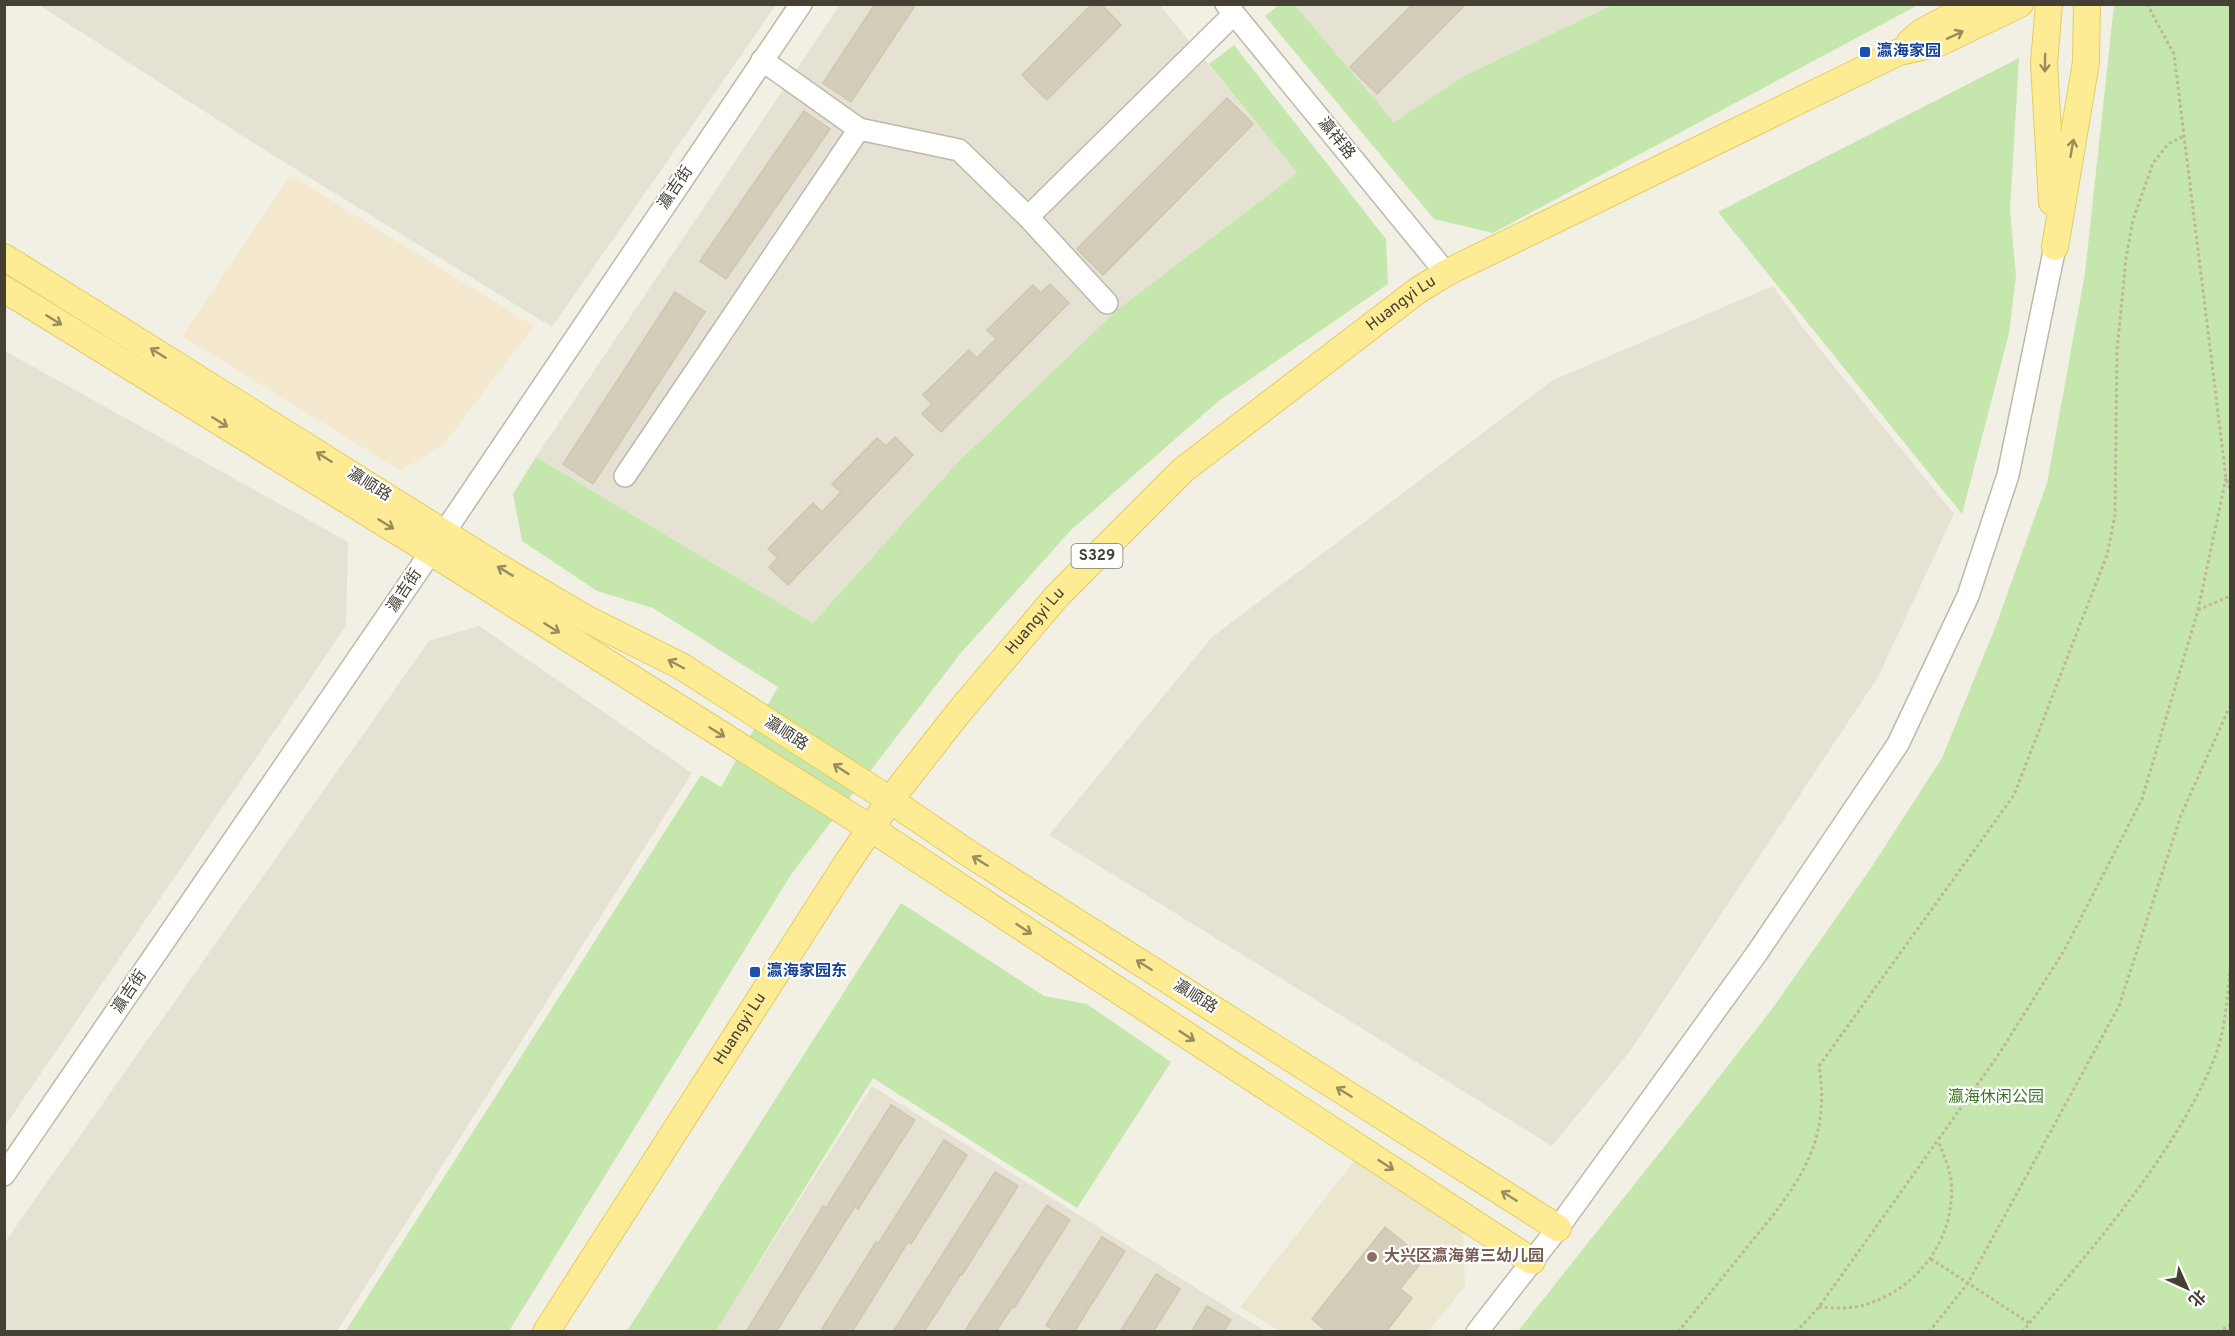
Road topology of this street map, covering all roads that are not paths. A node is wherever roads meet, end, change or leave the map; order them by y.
1 (801, 4) edge
2 (1974, 4) edge
3 (2020, 4) edge
4 (2049, 4) edge
5 (2086, 4) edge
6 (1230, 9) edge
7 (1899, 52) junction
8 (762, 60) junction
9 (859, 129) junction
10 (1029, 217) junction
11 (2055, 247) junction
12 (4, 257) edge
13 (1446, 273) junction
14 (4, 289) edge
15 (1107, 303) dead end
16 (626, 476) dead end
17 (438, 542) junction
18 (890, 800) junction
19 (870, 828) junction
20 (4, 1174) edge
21 (1558, 1228) junction
22 (1532, 1261) junction
23 (546, 1332) edge
24 (1477, 1332) edge

1 - 8 street, 瀛吉街
2 - 7 main road, Huangyi Lu / S329
7 -> 3 main road, Huangyi Lu / S329
4 -> 11 main road
11 -> 5 main road
6 - 10 street
6 - 13 street, 瀛祥路
7 - 13 main road, Huangyi Lu / S329
8 - 9 street
8 - 17 street, 瀛吉街
9 - 10 street
9 - 16 street
10 - 15 street
11 - 21 street
17 -> 12 main road, 瀛顺路
13 - 18 main road, Huangyi Lu / S329
14 -> 17 main road, 瀛顺路
18 -> 17 main road, 瀛顺路
17 -> 19 main road, 瀛顺路
17 - 20 street, 瀛吉街
18 - 19 main road, Huangyi Lu / S329
21 -> 18 main road, 瀛顺路
19 -> 22 main road, 瀛顺路
19 - 23 main road, Huangyi Lu / S329
21 - 22 street
22 - 24 street

